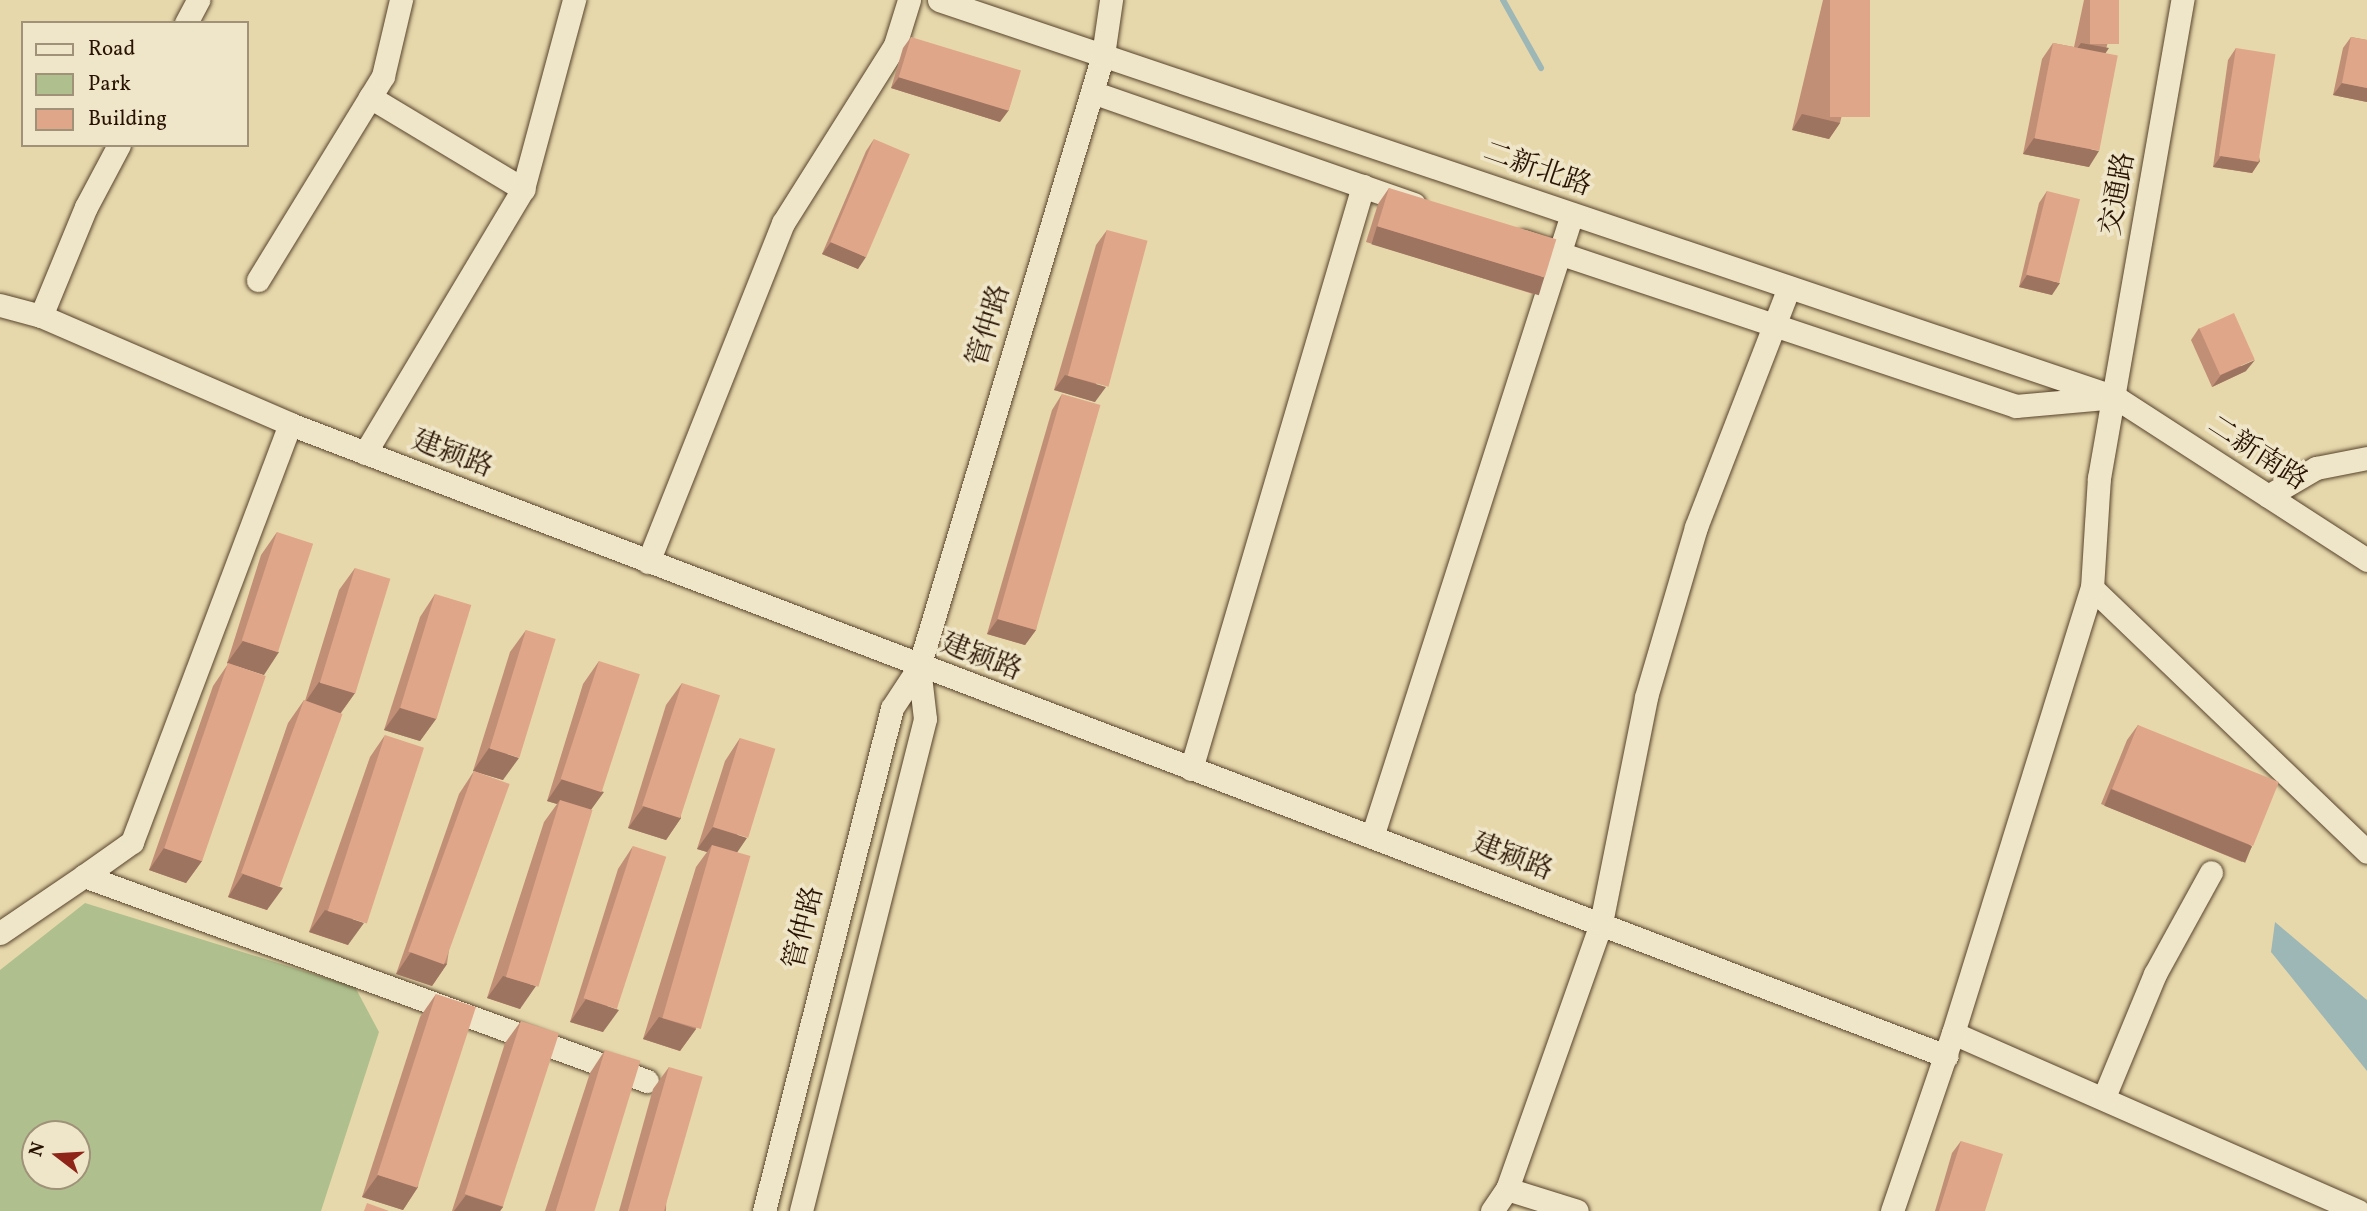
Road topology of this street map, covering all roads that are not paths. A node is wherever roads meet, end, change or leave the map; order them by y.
1 (198, 0) edge
2 (401, 0) edge
3 (574, 0) edge
4 (909, 0) edge
5 (939, 0) edge
6 (1111, 0) edge
7 (2182, 0) edge
8 (187, 21) edge
9 (1103, 55) junction
10 (1092, 92) junction
11 (370, 97) junction
12 (118, 147) edge
13 (1363, 186) junction
14 (523, 189) junction
15 (1441, 213) edge
16 (1572, 214) junction
17 (1506, 236) edge
18 (1559, 254) junction
19 (258, 280) dead end
20 (1789, 287) junction
21 (0, 305) edge
22 (41, 316) junction
23 (1773, 328) junction
24 (2115, 397) junction
25 (290, 424) junction
26 (365, 453) junction
27 (2367, 458) edge
28 (2269, 496) junction
29 (2367, 560) edge
30 (648, 562) junction
31 (2092, 588) junction
32 (919, 667) junction
33 (1191, 769) junction
34 (1372, 837) junction
35 (2367, 852) edge
36 (2211, 872) dead end
37 (84, 876) junction
38 (1601, 923) junction
39 (0, 933) edge
40 (1953, 1033) junction
41 (1946, 1056) junction
42 (647, 1081) dead end
43 (2104, 1097) junction
44 (1507, 1189) junction
45 (764, 1211) edge
46 (801, 1211) edge
47 (1492, 1211) edge
48 (1577, 1211) edge
49 (1892, 1211) edge
50 (2358, 1211) edge

1 - 8 street
2 - 11 street
3 - 14 street
4 - 30 street
5 - 9 street, 二新北路
6 - 9 street, 管仲路
7 - 24 street, 交通路
9 - 10 street, 管仲路
9 - 16 street, 二新北路
10 - 13 street
10 - 32 street, 管仲路
11 - 14 street
11 - 19 street
12 - 22 street
13 - 15 street
13 - 33 street
14 - 26 street
16 - 18 street
16 - 20 street, 二新北路
17 - 18 street
18 - 23 street
18 - 34 street
20 - 23 street
20 - 24 street, 二新北路
21 - 22 street, 建颍路
22 - 25 street, 建颍路
23 - 24 street
23 - 38 street
24 - 28 street, 二新南路
24 - 31 street, 交通路
25 - 26 street, 建颍路
25 - 37 street
26 - 30 street, 建颍路
27 - 28 street
28 - 29 street, 二新南路
30 - 32 street, 建颍路
31 - 35 street
31 - 40 street, 交通路
32 - 33 street, 建颍路
32 - 45 street, 管仲路
32 - 46 street, 管仲路
33 - 34 street, 建颍路
34 - 38 street, 建颍路
36 - 43 street
37 - 39 street
37 - 42 street
38 - 41 street, 建颍路
38 - 44 street
40 - 41 street, 交通路
40 - 43 street
41 - 49 street, 交通路
43 - 50 street
44 - 47 street
44 - 48 street

